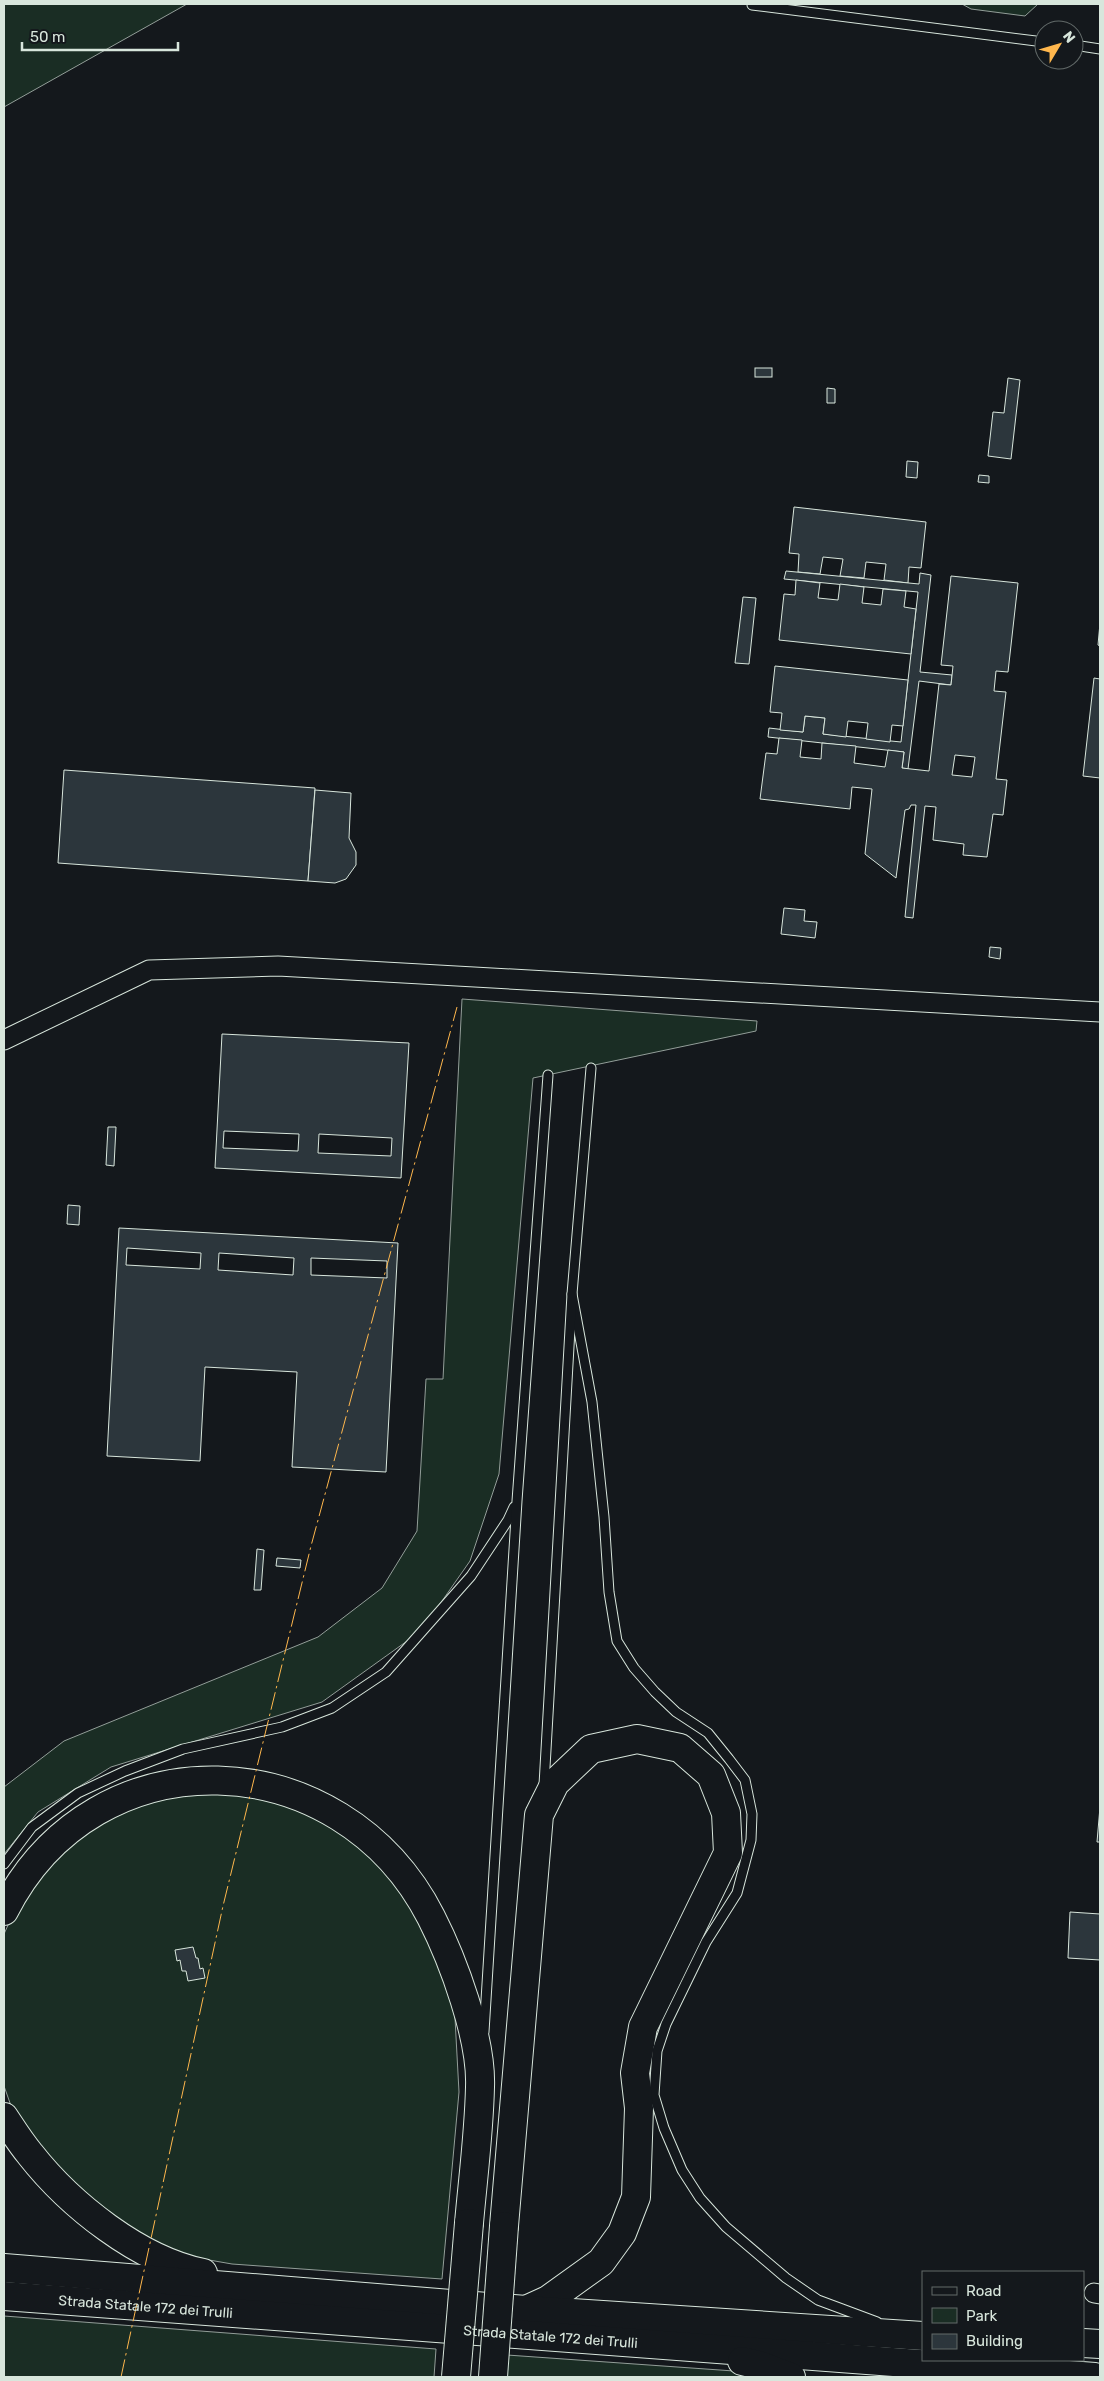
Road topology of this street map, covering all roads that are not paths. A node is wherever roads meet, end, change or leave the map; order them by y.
1 (752, 5) dead end
2 (1034, 41) edge
3 (1084, 47) edge
4 (1100, 49) edge
5 (1100, 1012) edge
6 (4, 1040) edge
7 (591, 1068) dead end
8 (548, 1075) dead end
9 (572, 1294) junction
10 (517, 1501) junction
11 (542, 1807) junction
12 (4, 1864) edge
13 (4, 1911) edge
14 (481, 2085) junction
15 (4, 2117) edge
16 (4, 2268) edge
17 (282, 2289) junction
18 (4, 2296) edge
19 (526, 2310) junction
20 (917, 2336) edge
21 (1084, 2343) edge
22 (1100, 2344) edge
23 (680, 2345) junction
24 (456, 2377) edge
25 (493, 2377) edge
26 (791, 2377) edge
27 (1095, 2377) edge

1 - 2 lane
3 - 4 lane
5 - 6 street
7 - 9 lane
8 - 10 lane
9 - 11 lane
9 - 20 lane
10 - 12 lane
10 - 14 lane
11 - 19 highway
11 - 25 highway, bridge
13 - 14 highway
14 - 24 highway, bridge
15 - 17 highway
16 - 17 highway, Strada Statale 172 dei Trulli
17 - 19 highway, Strada Statale 172 dei Trulli
18 - 23 highway, Strada Statale 172 dei Trulli
19 - 20 highway, Strada Statale 172 dei Trulli
21 - 22 highway
23 - 26 highway
23 - 27 highway, Strada Statale 172 dei Trulli

